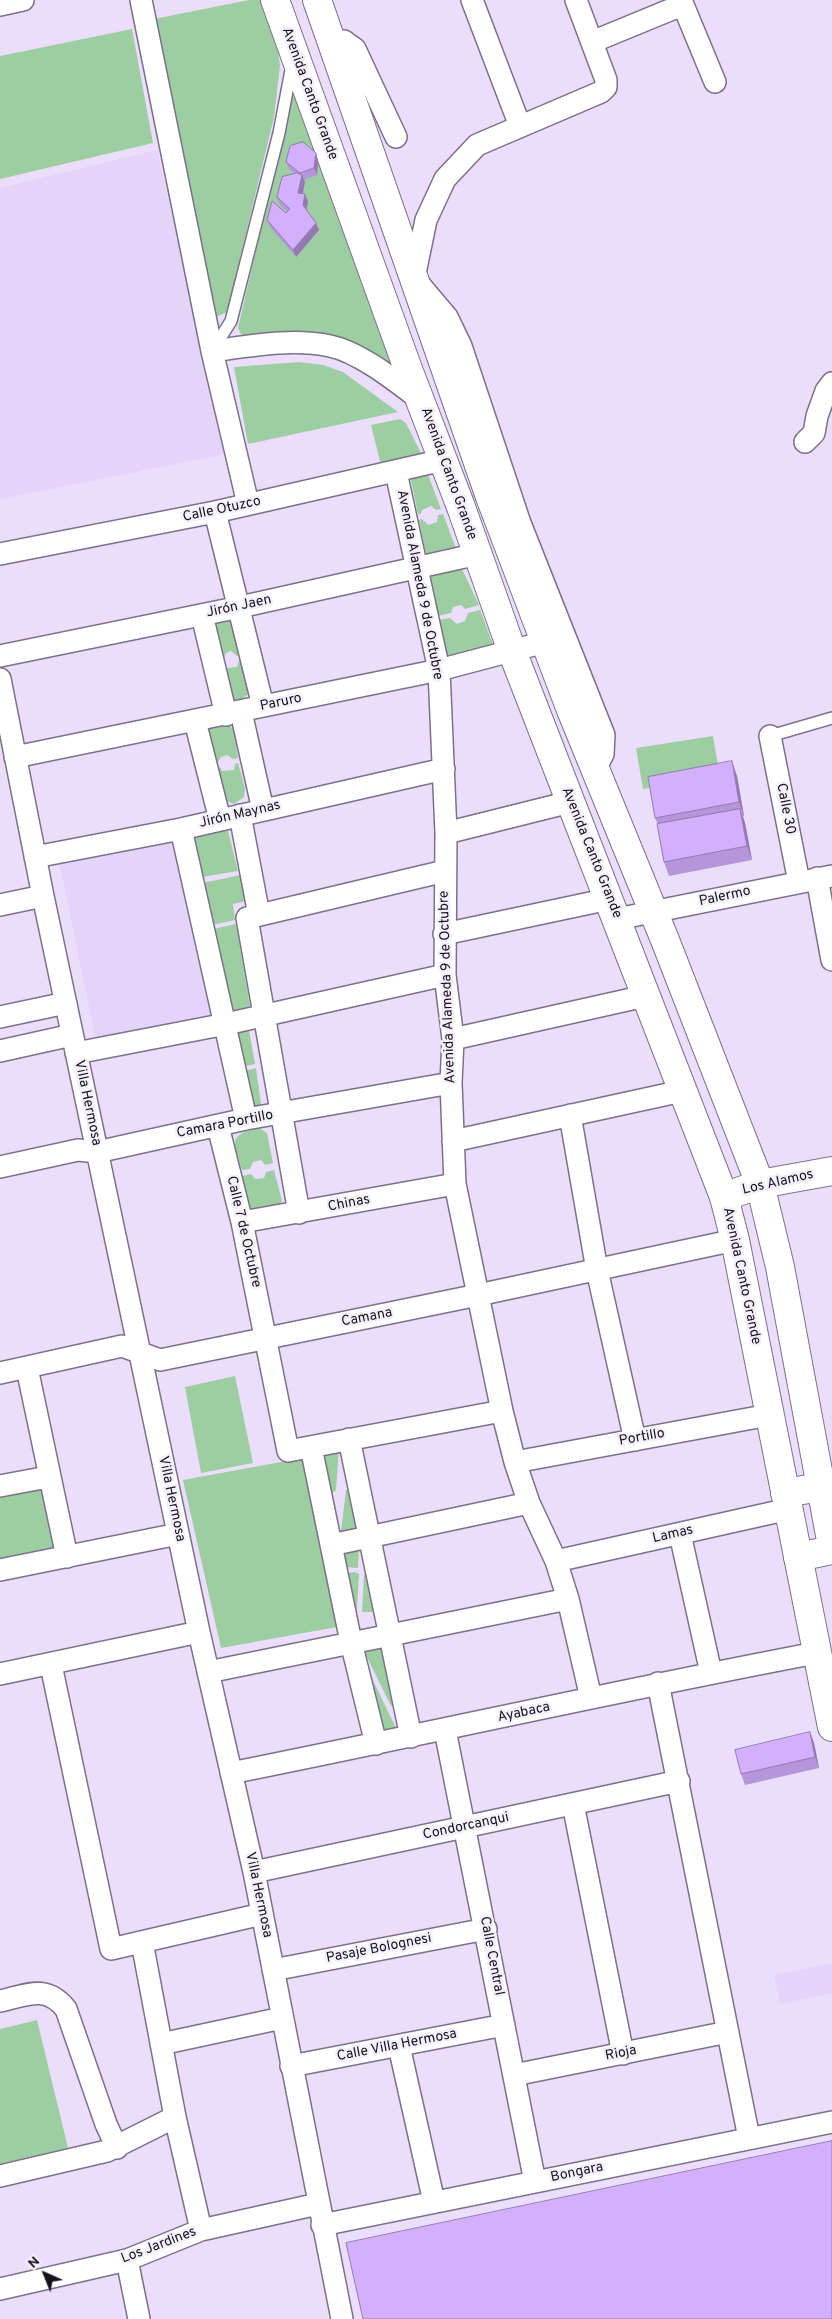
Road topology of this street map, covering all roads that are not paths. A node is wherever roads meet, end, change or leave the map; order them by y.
1 (23, 0) edge
2 (141, 0) edge
3 (275, 0) edge
4 (317, 0) edge
5 (472, 0) edge
6 (576, 0) edge
7 (681, 3) edge
8 (0, 5) edge
9 (332, 41) junction
10 (592, 42) junction
11 (296, 57) junction
12 (715, 82) dead end
13 (520, 126) junction
14 (396, 136) dead end
15 (414, 278) junction
16 (212, 351) junction
17 (832, 383) edge
18 (422, 401) junction
19 (805, 442) dead end
20 (443, 460) junction
21 (396, 472) junction
22 (248, 504) junction
23 (216, 512) junction
24 (0, 554) edge
25 (478, 554) junction
26 (417, 569) junction
27 (240, 607) junction
28 (202, 614) junction
29 (545, 642) junction
30 (512, 651) junction
31 (0, 656) edge
32 (438, 670) junction
33 (0, 679) edge
34 (263, 706) junction
35 (234, 713) junction
36 (832, 718) edge
37 (195, 721) junction
38 (5, 732) edge
39 (770, 736) joint
40 (16, 757) junction
41 (444, 769) junction
42 (595, 769) junction
43 (570, 802) junction
44 (263, 810) junction
45 (230, 818) junction
46 (181, 829) junction
47 (446, 833) junction
48 (35, 857) junction
49 (445, 871) junction
50 (816, 879) edge
51 (43, 896) junction
52 (0, 905) edge
53 (613, 909) junction
54 (653, 912) junction
55 (259, 915) junction
56 (444, 934) junction
57 (832, 960) edge
58 (445, 974) junction
59 (645, 996) junction
60 (66, 1003) junction
61 (263, 1016) junction
62 (0, 1017) edge
63 (226, 1024) junction
64 (453, 1039) junction
65 (74, 1044) junction
66 (0, 1051) edge
67 (451, 1083) junction
68 (682, 1091) junction
69 (281, 1114) junction
70 (570, 1115) junction
71 (246, 1120) junction
72 (218, 1126) junction
73 (453, 1141) junction
74 (97, 1152) junction
75 (0, 1167) edge
76 (832, 1171) edge
77 (455, 1184) junction
78 (760, 1184) junction
79 (724, 1197) junction
80 (299, 1213) junction
81 (242, 1222) junction
82 (735, 1240) junction
83 (597, 1270) junction
84 (478, 1296) junction
85 (265, 1338) junction
86 (141, 1352) junction
87 (27, 1368) junction
88 (1, 1369) edge
89 (502, 1411) junction
90 (769, 1415) junction
91 (349, 1439) junction
92 (635, 1440) junction
93 (311, 1447) junction
94 (515, 1462) junction
95 (48, 1477) junction
96 (0, 1486) edge
97 (826, 1486) edge
98 (787, 1501) junction
99 (529, 1503) junction
100 (178, 1534) junction
101 (680, 1534) junction
102 (370, 1538) junction
103 (331, 1545) junction
104 (832, 1546) edge
105 (832, 1550) edge
106 (67, 1557) junction
107 (798, 1557) junction
108 (556, 1561) junction
109 (0, 1570) edge
110 (568, 1599) junction
111 (198, 1632) junction
112 (390, 1634) junction
113 (351, 1642) junction
114 (816, 1653) junction
115 (51, 1665) junction
116 (208, 1672) junction
117 (711, 1673) junction
118 (0, 1674) edge
119 (658, 1683) junction
120 (591, 1698) junction
121 (832, 1727) edge
122 (445, 1730) junction
123 (411, 1737) junction
124 (376, 1744) junction
125 (231, 1773) junction
126 (678, 1781) junction
127 (573, 1804) junction
128 (465, 1827) junction
129 (254, 1872) junction
130 (262, 1914) junction
131 (486, 1928) junction
132 (142, 1942) junction
133 (273, 1970) junction
134 (0, 2001) edge
135 (282, 2018) junction
136 (504, 2025) junction
137 (728, 2032) junction
138 (161, 2044) junction
139 (399, 2046) junction
140 (623, 2054) junction
141 (291, 2066) junction
142 (514, 2076) junction
143 (176, 2118) junction
144 (832, 2122) edge
145 (749, 2138) junction
146 (117, 2148) junction
147 (0, 2176) edge
148 (535, 2182) junction
149 (434, 2202) junction
150 (318, 2204) junction
151 (322, 2225) junction
152 (201, 2230) junction
153 (128, 2260) junction
154 (0, 2289) edge
155 (139, 2319) edge
156 (342, 2319) edge

1 - 8 street
2 - 16 street
3 - 11 main road, Avenida Canto Grande
4 - 9 main road
5 - 13 street
6 - 10 street
7 - 10 street
7 - 12 street
9 - 14 street
9 - 15 main road
10 - 13 street
11 - 16 lane
11 - 18 main road, Avenida Canto Grande
13 - 15 street
15 - 29 main road
15 - 42 street
16 - 18 street
16 - 22 street
17 - 19 street
18 - 20 main road, Avenida Canto Grande
20 - 21 street, Calle Otuzco
20 - 25 main road, Avenida Canto Grande
21 - 22 street, Calle Otuzco
21 - 26 street, Avenida Alameda 9 de Octubre
22 - 23 street, Calle Otuzco
23 - 24 street, Calle Otuzco
23 - 27 street
25 - 26 street, Jirón Jaen
25 - 30 main road, Avenida Canto Grande
26 - 27 street, Jirón Jaen
26 - 32 street, Avenida Alameda 9 de Octubre
27 - 28 street, Jirón Jaen
27 - 34 street
28 - 31 street, Jirón Jaen
28 - 35 street
29 - 30 street, Paruro
29 - 42 main road
30 - 32 street, Paruro
30 - 43 main road, Avenida Canto Grande
32 - 34 street, Paruro
32 - 41 street, Avenida Alameda 9 de Octubre
33 - 38 street, Villa Hermosa
34 - 35 street, Paruro
35 - 37 street, Paruro
35 - 44 street
36 - 39 lane
37 - 40 street, Paruro
37 - 45 street
38 - 40 street, Villa Hermosa
39 - 50 street, Calle 30
40 - 48 street, Villa Hermosa
41 - 44 street, Jirón Maynas
41 - 47 street, Avenida Alameda 9 de Octubre
42 - 54 main road
43 - 47 street
43 - 53 main road, Avenida Canto Grande
44 - 45 street, Jirón Maynas
45 - 46 street, Jirón Maynas
45 - 55 street
46 - 48 street, Jirón Maynas
46 - 63 street
47 - 49 street, Avenida Alameda 9 de Octubre
48 - 51 street, Villa Hermosa
49 - 55 street
49 - 56 street, Avenida Alameda 9 de Octubre
50 - 54 street, Palermo
50 - 57 street, Calle 30
51 - 52 street
51 - 60 street, Villa Hermosa
53 - 54 street, Palermo
53 - 56 street, Palermo
53 - 59 main road, Avenida Canto Grande
54 - 78 main road
55 - 61 street
56 - 58 street, Avenida Alameda 9 de Octubre
58 - 61 street
58 - 64 street, Avenida Alameda 9 de Octubre
59 - 64 street
59 - 68 main road, Avenida Canto Grande
60 - 62 street
60 - 65 street, Villa Hermosa
61 - 63 street
61 - 69 street
63 - 65 street
63 - 71 street
64 - 67 street, Avenida Alameda 9 de Octubre
65 - 66 street
65 - 74 street, Villa Hermosa
67 - 69 street, Camara Portillo
67 - 73 street, Avenida Alameda 9 de Octubre
68 - 70 street
68 - 79 main road, Avenida Canto Grande
69 - 71 street, Camara Portillo
69 - 80 street
70 - 73 street
70 - 83 street
71 - 72 street, Camara Portillo
72 - 74 street, Camara Portillo
72 - 81 street, Calle 7 de Octubre
73 - 77 street, Avenida Alameda 9 de Octubre
74 - 75 street, Camara Portillo
74 - 86 street, Villa Hermosa
76 - 78 main road, Los Alamos
77 - 80 street, Chinas
77 - 84 street, Avenida Alameda 9 de Octubre
78 - 79 main road, Los Alamos
78 - 97 main road
79 - 82 main road, Avenida Canto Grande
80 - 81 street, Chinas
81 - 85 street, Calle 7 de Octubre
82 - 83 street, Camana
82 - 90 main road, Avenida Canto Grande
83 - 84 street, Camana
83 - 92 street
84 - 85 street, Camana
84 - 89 street, Avenida Alameda 9 de Octubre
85 - 86 street, Camana
85 - 93 street, Calle 7 de Octubre
86 - 87 street, Camana
86 - 100 street, Villa Hermosa
87 - 88 street, Camana
87 - 95 street
89 - 91 street
89 - 94 street, Avenida Alameda 9 de Octubre
90 - 92 street, Portillo
90 - 98 main road, Avenida Canto Grande
91 - 93 street
91 - 102 street
92 - 94 street, Portillo
93 - 103 street
94 - 99 street, Avenida Alameda 9 de Octubre
95 - 96 street
95 - 106 street
97 - 98 main road
97 - 104 main road
98 - 101 street, Lamas
98 - 107 main road, Avenida Canto Grande
99 - 102 street
99 - 108 street, Avenida Alameda 9 de Octubre
100 - 106 street
100 - 111 street, Villa Hermosa
101 - 108 street, Lamas
101 - 117 street
102 - 103 street
102 - 112 street
103 - 113 street
105 - 107 main road
106 - 109 street
107 - 114 main road, Avenida Canto Grande
108 - 110 street, Avenida Alameda 9 de Octubre
110 - 112 street
110 - 120 street, Avenida Alameda 9 de Octubre
111 - 115 street
111 - 116 street, Villa Hermosa
112 - 113 street
112 - 123 street
113 - 116 street
113 - 124 street
114 - 117 street, Ayabaca
114 - 121 main road, Avenida Canto Grande
115 - 118 street
115 - 132 street
116 - 125 street, Villa Hermosa
117 - 119 street, Ayabaca
119 - 120 street, Ayabaca
119 - 126 street
120 - 122 street, Ayabaca
122 - 123 street, Ayabaca
122 - 128 street, Calle Central
123 - 124 street, Ayabaca
124 - 125 street, Ayabaca
125 - 129 street, Villa Hermosa
126 - 127 street, Condorcanqui
126 - 137 street
127 - 128 street, Condorcanqui
127 - 140 street
128 - 129 street, Condorcanqui
128 - 131 street, Calle Central
129 - 130 street, Villa Hermosa
130 - 132 street
130 - 133 street, Villa Hermosa
131 - 133 street, Pasaje Bolognesi
131 - 136 street, Calle Central
132 - 138 street
133 - 135 street, Villa Hermosa
134 - 146 street
135 - 138 street
135 - 141 street, Villa Hermosa
136 - 139 street, Calle Villa Hermosa
136 - 142 street, Calle Central
137 - 140 street, Rioja
137 - 145 street
138 - 143 street
139 - 141 street, Calle Villa Hermosa
139 - 149 street
140 - 142 street, Rioja
141 - 150 street, Villa Hermosa
142 - 148 street, Calle Central
143 - 146 street
143 - 152 street
144 - 145 street, Bongara
145 - 148 street, Bongara
146 - 147 street
148 - 149 street, Bongara
149 - 151 street, Bongara
150 - 151 street, Villa Hermosa
150 - 152 street, Los Jardines
151 - 156 street, Villa Hermosa
152 - 153 street, Los Jardines
153 - 154 street, Los Jardines
153 - 155 street

